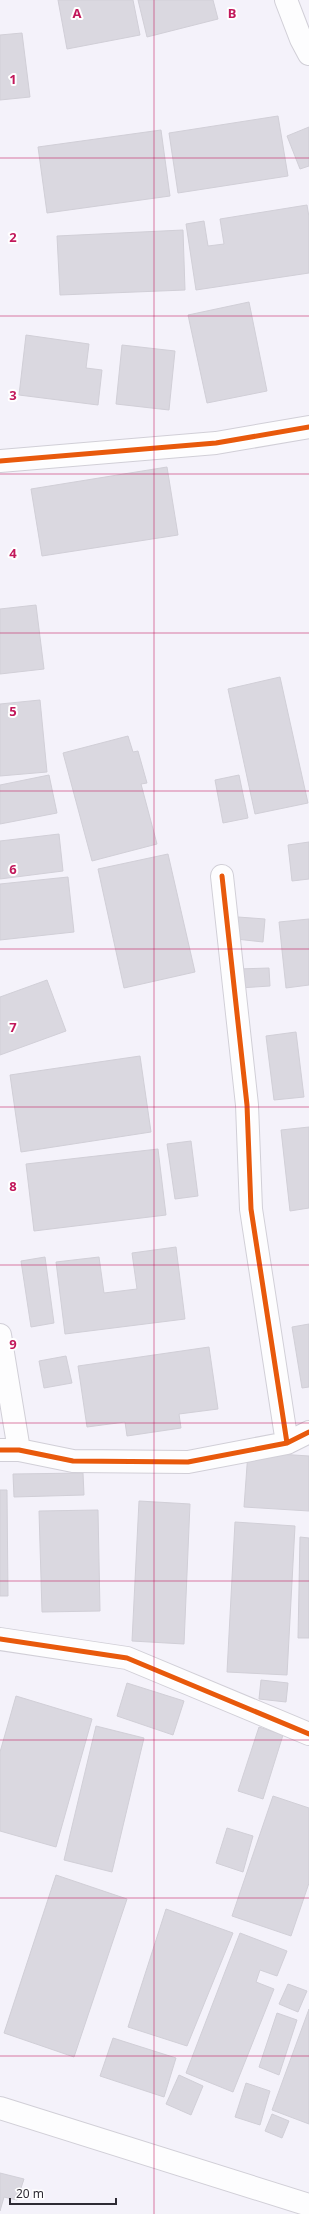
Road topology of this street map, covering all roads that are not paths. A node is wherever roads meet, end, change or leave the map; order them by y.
1 (286, 0) edge
2 (309, 54) edge
3 (309, 428) edge
4 (0, 461) edge
5 (222, 876) dead end
6 (0, 1335) edge
7 (309, 1432) edge
8 (287, 1443) junction
9 (10, 1450) edge
10 (0, 1639) edge
11 (309, 1734) edge
12 (0, 2108) edge
13 (309, 2205) edge

1 - 2 street
3 - 4 street
5 - 8 street
6 - 9 street
7 - 8 street
8 - 9 street
10 - 11 street
12 - 13 street

